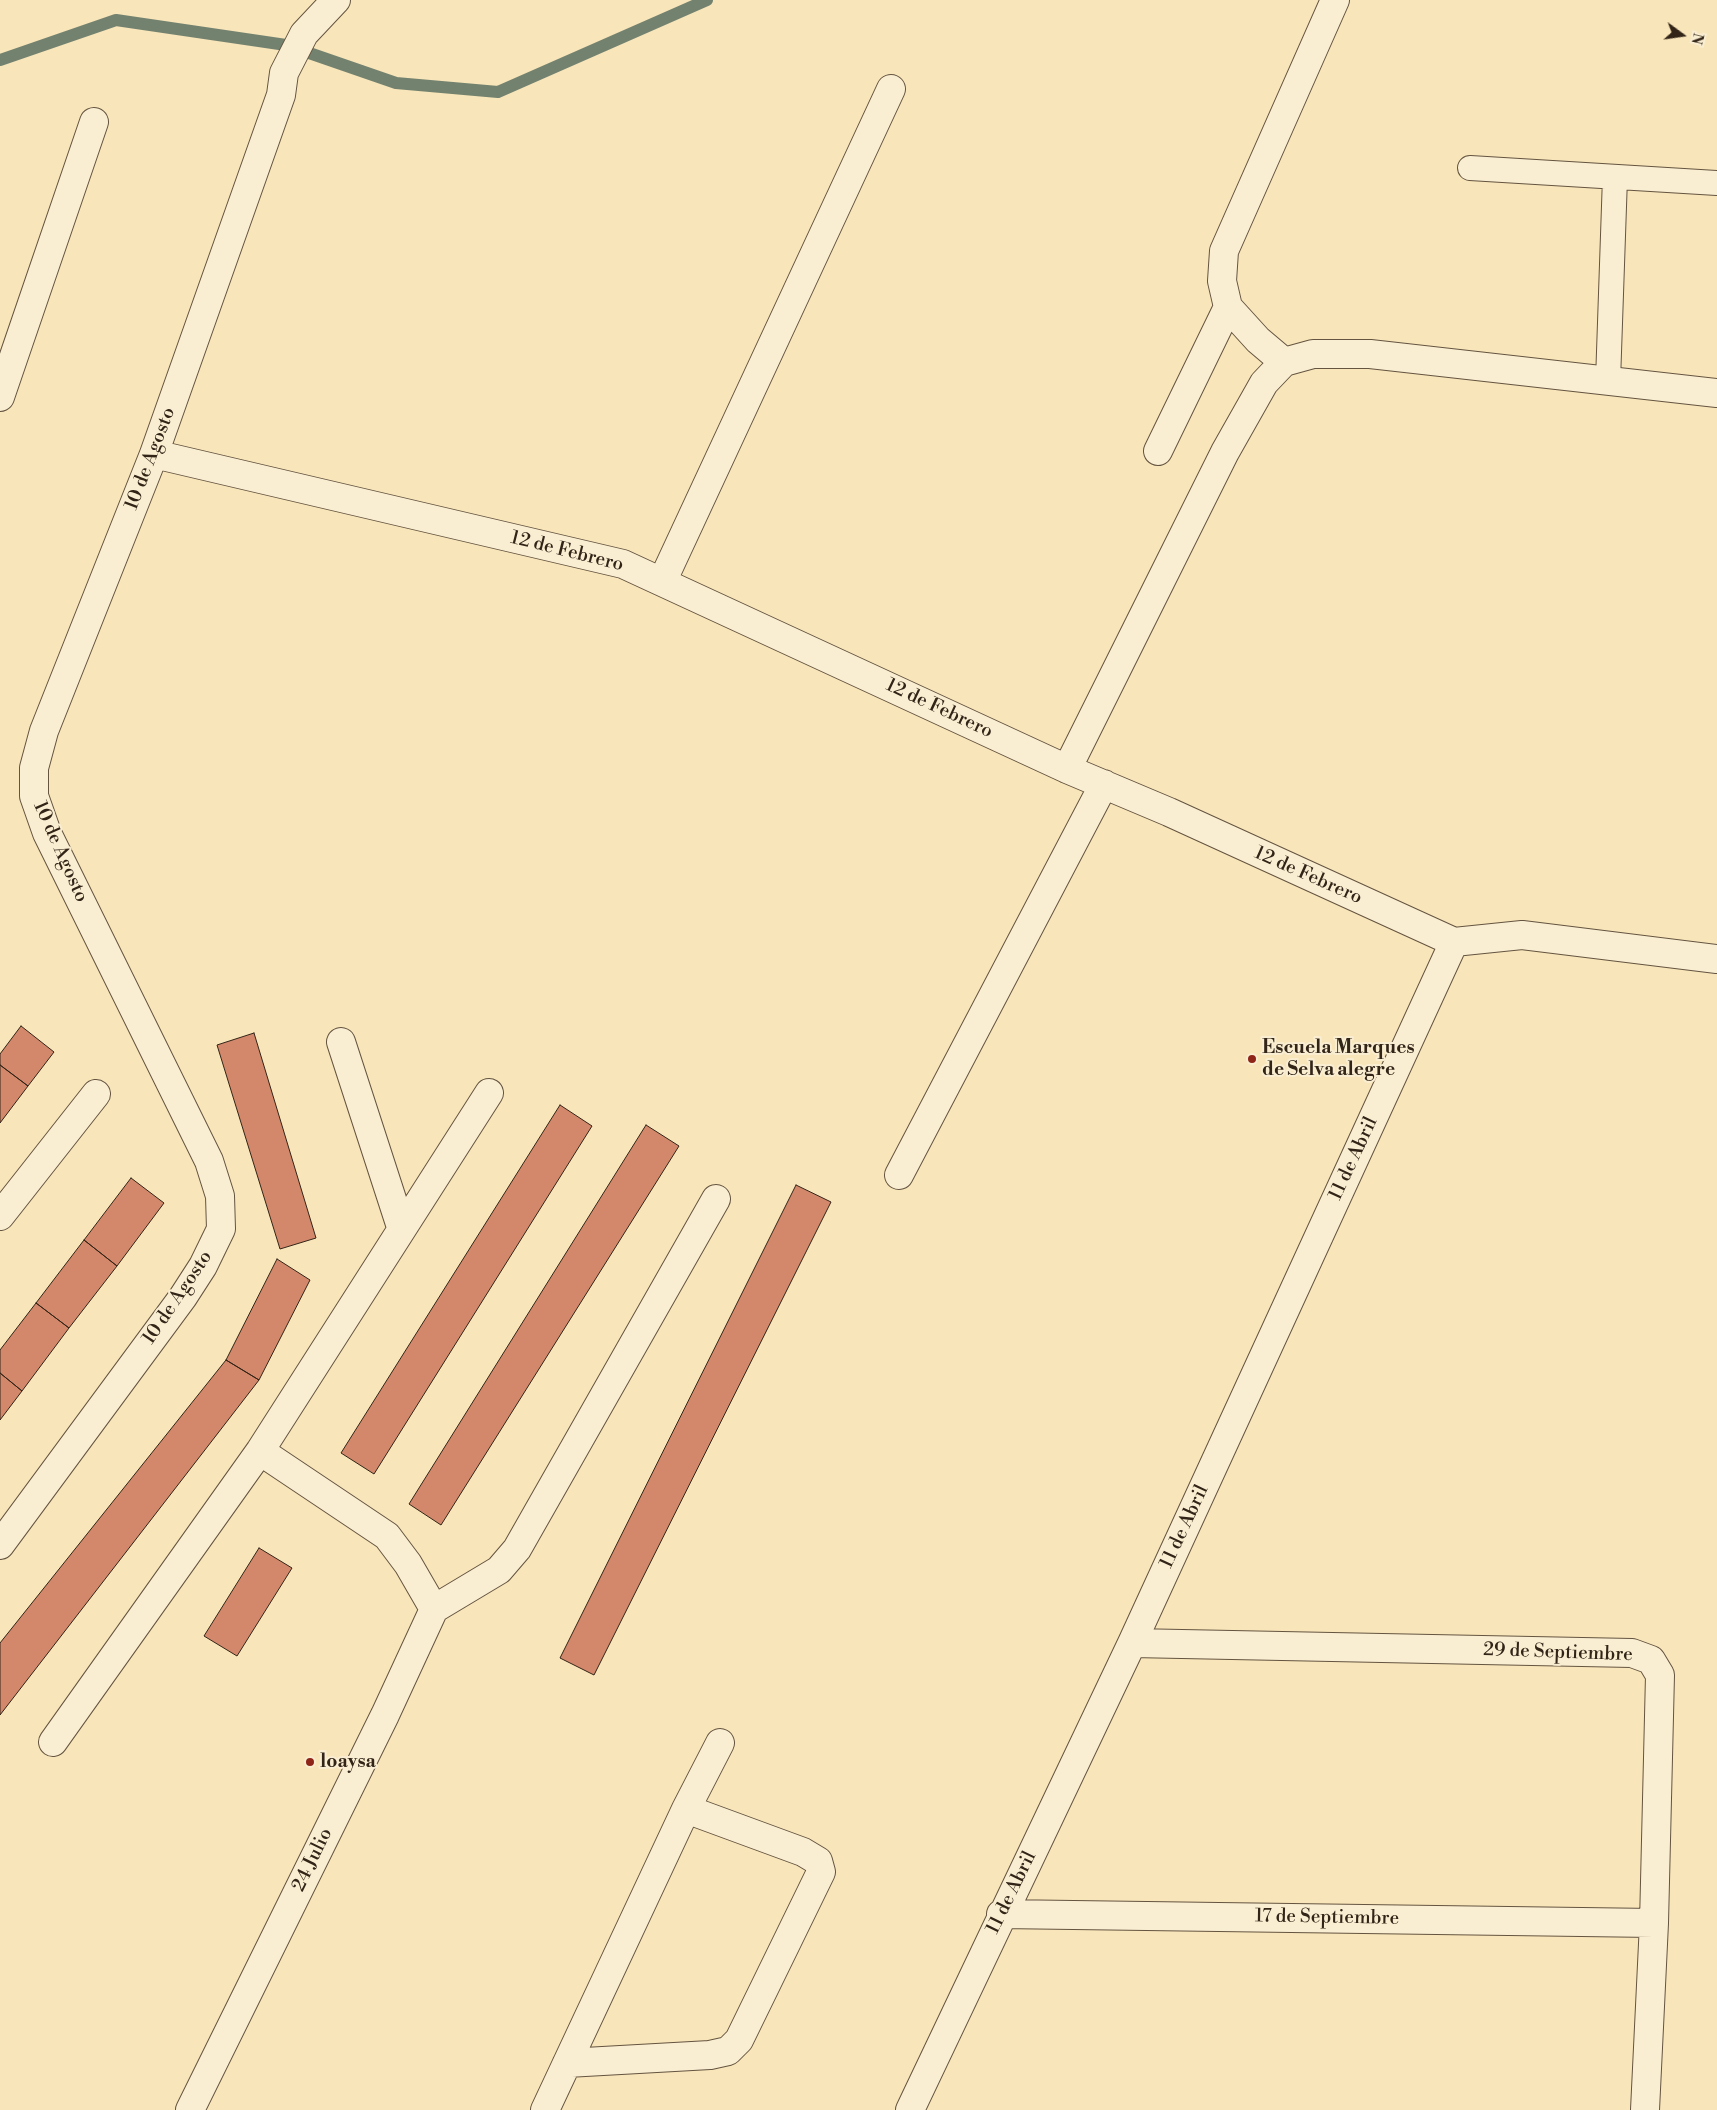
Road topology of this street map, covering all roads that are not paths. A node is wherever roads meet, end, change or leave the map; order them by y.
1 (336, 0) edge
2 (1335, 0) edge
3 (891, 89) dead end
4 (94, 122) dead end
5 (1470, 168) dead end
6 (1615, 177) junction
7 (1717, 183) edge
8 (1228, 307) junction
9 (1284, 362) junction
10 (1608, 381) junction
11 (1717, 393) edge
12 (0, 397) edge
13 (1158, 452) dead end
14 (154, 454) junction
15 (662, 582) junction
16 (1067, 768) junction
17 (1104, 784) junction
18 (1454, 942) junction
19 (1717, 959) edge
20 (341, 1042) dead end
21 (489, 1093) dead end
22 (96, 1094) dead end
23 (899, 1174) dead end
24 (716, 1199) dead end
25 (0, 1216) edge
26 (401, 1228) junction
27 (260, 1451) junction
28 (0, 1545) edge
29 (434, 1609) junction
30 (1132, 1643) junction
31 (53, 1742) dead end
32 (720, 1743) dead end
33 (686, 1809) junction
34 (1001, 1914) junction
35 (1654, 1922) junction
36 (567, 2063) junction
37 (190, 2110) edge
38 (546, 2110) edge
39 (910, 2110) edge
40 (1645, 2110) edge

1 - 14 street, 10 de Agosto
2 - 8 street
3 - 15 street
4 - 12 street
5 - 6 lane
6 - 7 lane
6 - 10 lane
8 - 9 street
8 - 13 street
9 - 10 street
9 - 16 street
10 - 11 street
14 - 15 street, 12 de Febrero
14 - 28 street, 10 de Agosto
15 - 16 street, 12 de Febrero
16 - 17 street, 12 de Febrero
17 - 18 street, 12 de Febrero
17 - 23 street
18 - 19 street
18 - 30 street, 11 de Abril
20 - 26 street
21 - 26 street
22 - 25 street
24 - 29 street
26 - 27 street
27 - 29 street
27 - 31 street
29 - 37 street, 24 Julio
30 - 34 street, 11 de Abril
30 - 35 street, 29 de Septiembre
32 - 33 street
33 - 36 street
33 - 36 street
34 - 35 street, 17 de Septiembre
34 - 39 street, 11 de Abril
35 - 40 street, 29 de Septiembre
36 - 38 street

